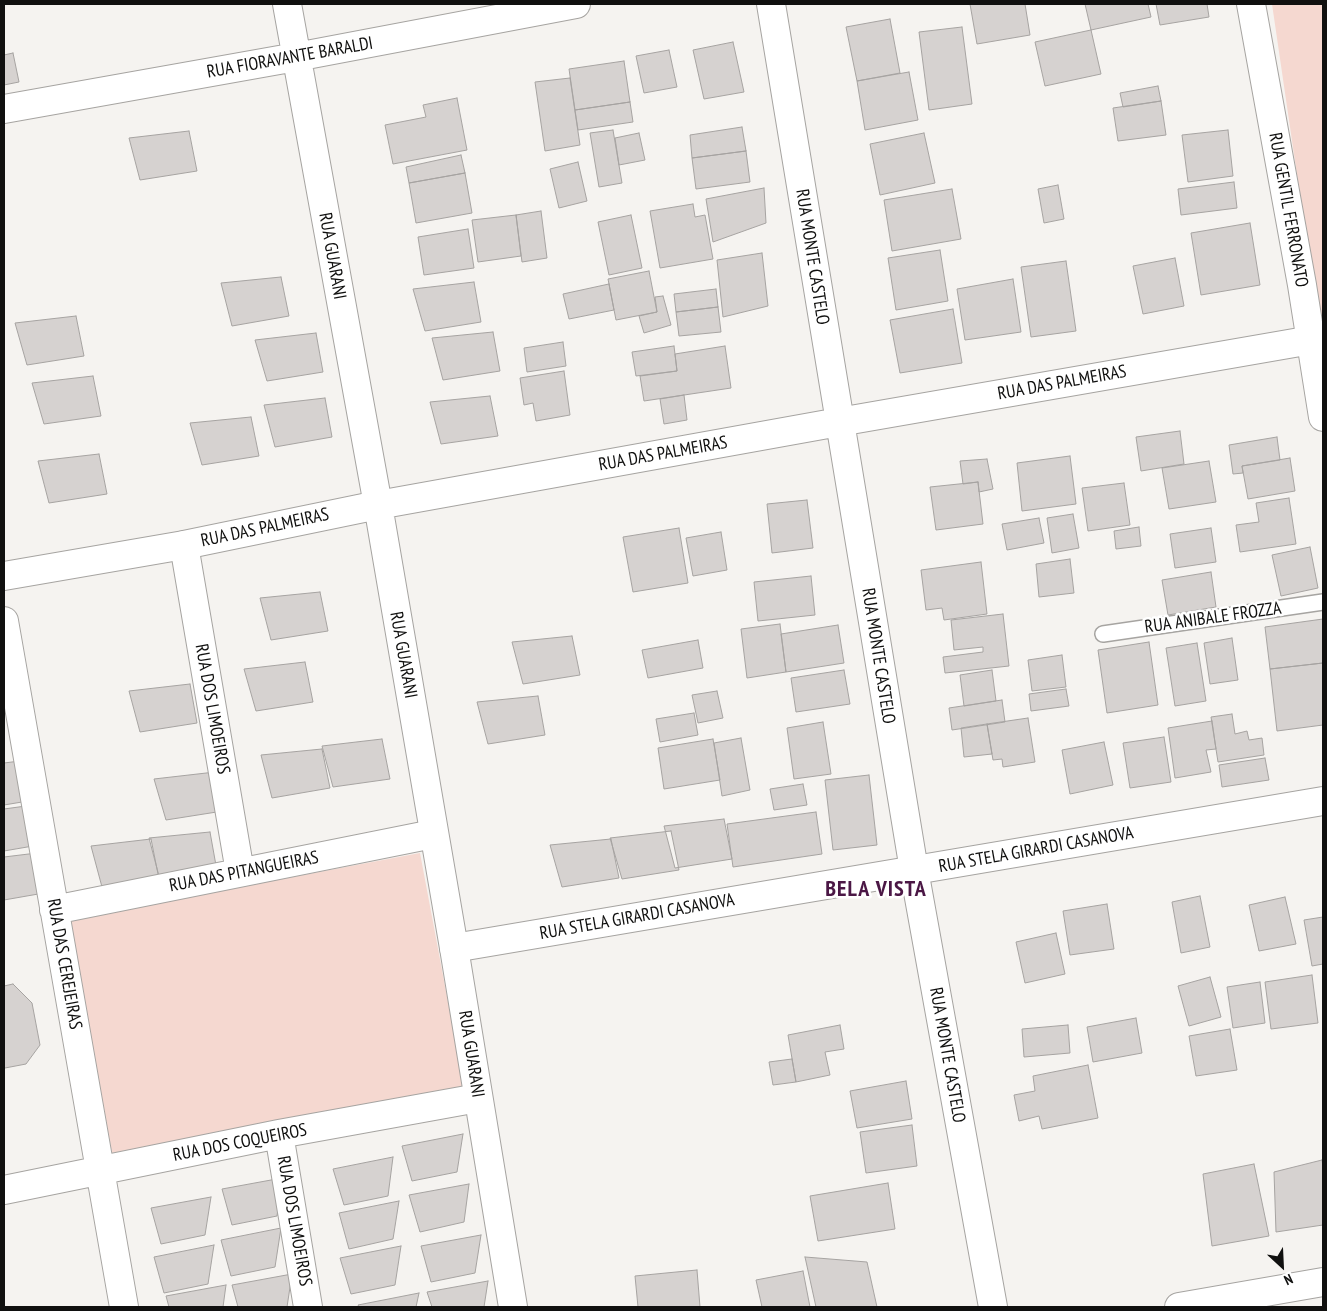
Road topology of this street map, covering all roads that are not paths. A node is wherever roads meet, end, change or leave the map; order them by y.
1 (287, 4) edge
2 (576, 4) edge
3 (771, 4) edge
4 (1251, 4) edge
5 (296, 57) junction
6 (4, 109) edge
7 (1317, 339) edge
8 (1323, 417) edge
9 (839, 422) junction
10 (378, 505) junction
11 (184, 545) junction
12 (4, 576) edge
13 (1323, 602) edge
14 (4, 621) edge
15 (1103, 634) dead end
16 (1323, 801) edge
17 (434, 834) junction
18 (914, 870) junction
19 (240, 872) junction
20 (54, 910) junction
21 (454, 948) junction
22 (478, 1098) junction
23 (279, 1134) junction
24 (100, 1170) junction
25 (4, 1190) edge
26 (1323, 1282) edge
27 (124, 1307) edge
28 (308, 1307) edge
29 (513, 1307) edge
30 (993, 1307) edge
31 (1179, 1307) edge

1 - 5 street, RUA GUARANI
2 - 5 street, RUA FIORAVANTE BARALDI
3 - 9 street, RUA MONTE CASTELO
4 - 7 street, RUA GENTIL FERRONATO
5 - 6 street, RUA FIORAVANTE BARALDI
5 - 10 street, RUA GUARANI
7 - 8 street, RUA GENTIL FERRONATO
7 - 9 street, RUA DAS PALMEIRAS
9 - 10 street, RUA DAS PALMEIRAS
9 - 18 street, RUA MONTE CASTELO
10 - 11 street, RUA DAS PALMEIRAS
10 - 17 street, RUA GUARANI
11 - 12 street, RUA DAS PALMEIRAS
11 - 19 street, RUA DOS LIMOEIROS
13 - 15 lane, RUA ANIBALE FROZZA
14 - 20 street, RUA DAS CEREJEIRAS
16 - 18 street, RUA STELA GIRARDI CASANOVA
17 - 19 street, RUA DAS PITANGUEIRAS
17 - 21 street, RUA GUARANI
18 - 21 street, RUA STELA GIRARDI CASANOVA
18 - 30 street, RUA MONTE CASTELO
19 - 20 street, RUA DAS PITANGUEIRAS
20 - 24 street, RUA DAS CEREJEIRAS
21 - 22 street, RUA GUARANI
22 - 23 street, RUA DOS COQUEIROS
22 - 29 street, RUA GUARANI
23 - 24 street, RUA DOS COQUEIROS
23 - 28 street, RUA DOS LIMOEIROS
24 - 25 street, RUA DOS COQUEIROS
24 - 27 street, RUA DAS CEREJEIRAS
26 - 31 street

